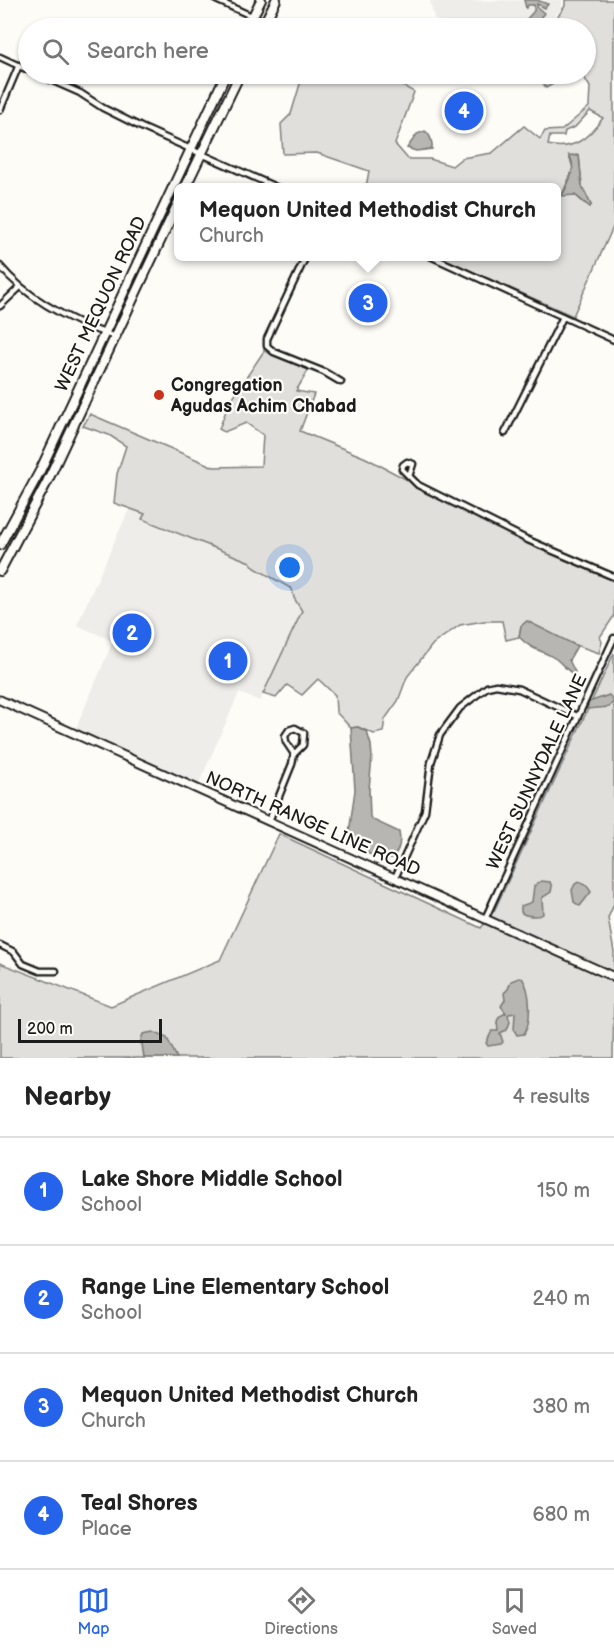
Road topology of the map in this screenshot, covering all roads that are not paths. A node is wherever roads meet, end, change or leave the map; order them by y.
1 (216, 0) edge
2 (261, 0) edge
3 (276, 0) edge
4 (253, 17) joint
5 (267, 18) edge
6 (0, 57) edge
7 (18, 65) edge
8 (18, 67) edge
9 (60, 84) edge
10 (221, 84) edge
11 (235, 84) edge
12 (0, 110) edge
13 (190, 148) junction
14 (202, 153) junction
15 (187, 183) edge
16 (267, 183) edge
17 (174, 212) edge
18 (304, 261) edge
19 (441, 261) edge
20 (0, 266) edge
21 (20, 288) junction
22 (0, 306) edge
23 (563, 317) junction
24 (103, 333) junction
25 (115, 337) junction
26 (614, 340) edge
27 (341, 382) dead end
28 (505, 433) dead end
29 (409, 476) dead end
30 (1, 542) edge
31 (13, 546) junction
32 (0, 571) edge
33 (614, 577) edge
34 (614, 638) edge
35 (0, 700) edge
36 (577, 716) junction
37 (294, 754) junction
38 (269, 821) junction
39 (396, 878) junction
40 (485, 919) junction
41 (0, 945) edge
42 (56, 971) dead end
43 (614, 977) edge

1 - 4 street
2 - 4 main road
3 - 5 main road
6 - 7 street
8 - 12 street
9 - 13 street
10 - 13 main road, WEST MEQUON ROAD
11 - 14 main road
13 - 14 street
13 - 24 main road, WEST MEQUON ROAD
14 - 15 main road
14 - 16 street
17 - 25 main road, WEST MEQUON ROAD
18 - 27 street
19 - 23 street
20 - 21 street
21 - 22 street
21 - 24 street
23 - 26 street
23 - 28 street
24 - 25 street
24 - 30 main road, WEST MEQUON ROAD
25 - 31 main road, WEST MEQUON ROAD
29 - 33 street
30 - 31 street
31 - 32 main road, WEST MEQUON ROAD
34 - 36 street, WEST SUNNYDALE LANE
35 - 38 street, NORTH RANGE LINE ROAD
36 - 39 street
36 - 40 street, WEST SUNNYDALE LANE
37 - 37 street
37 - 38 street
38 - 39 street, NORTH RANGE LINE ROAD
39 - 40 street, NORTH RANGE LINE ROAD
40 - 43 street, NORTH RANGE LINE ROAD
41 - 42 street

